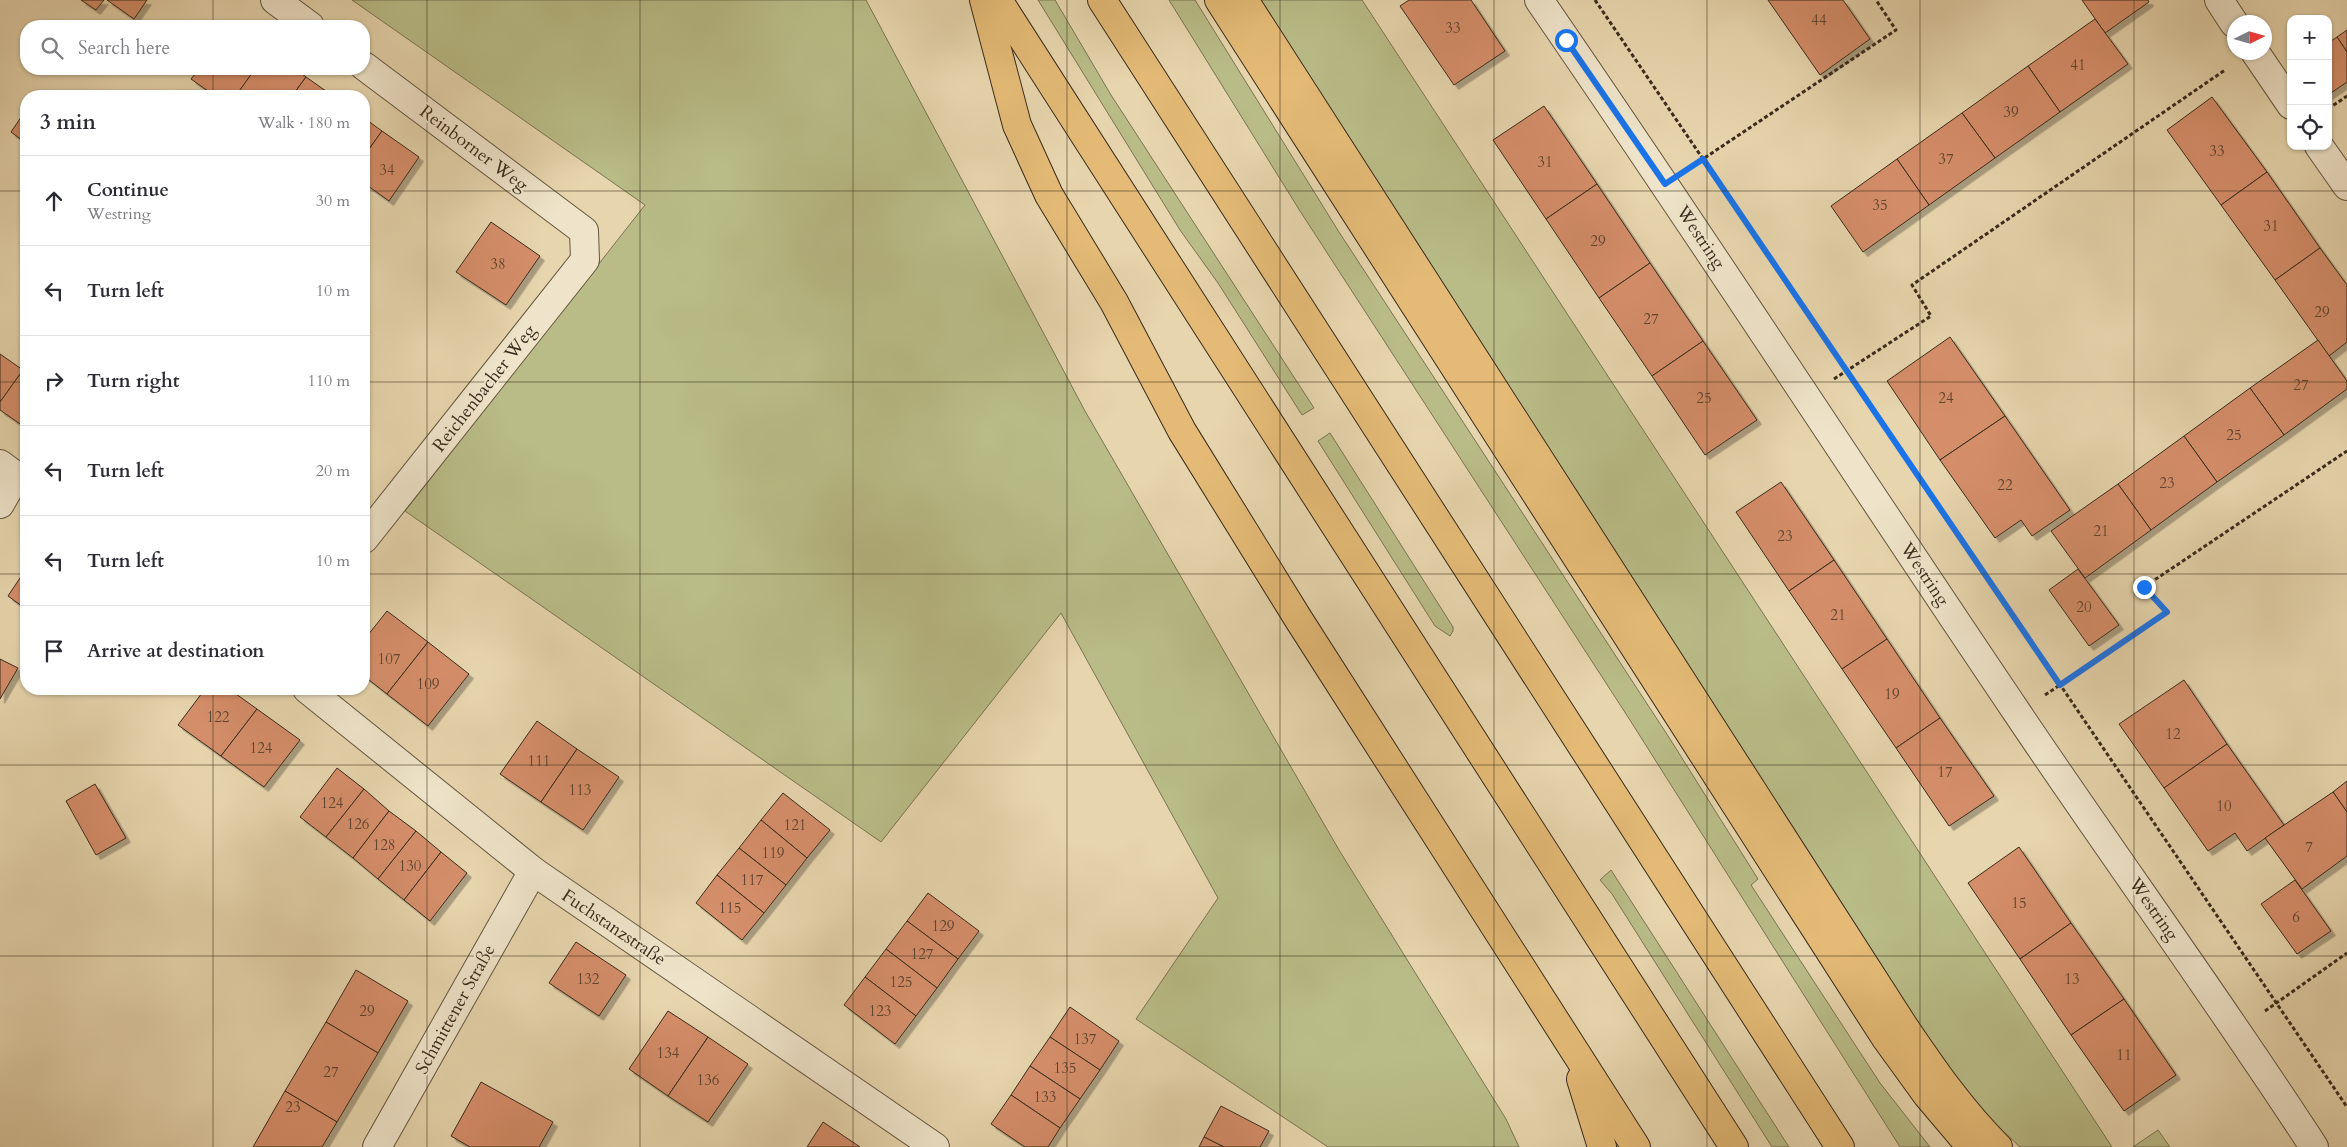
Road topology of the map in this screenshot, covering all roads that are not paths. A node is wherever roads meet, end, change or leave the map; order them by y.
1 (275, 0) edge
2 (984, 0) edge
3 (998, 0) edge
4 (1102, 0) edge
5 (1219, 0) edge
6 (1244, 0) edge
7 (1539, 0) edge
8 (2219, 0) edge
9 (2229, 15) edge
10 (302, 20) edge
11 (2260, 60) edge
12 (370, 70) edge
13 (2287, 99) edge
14 (2322, 150) edge
15 (2347, 186) edge
16 (584, 230) joint
17 (14, 474) edge
18 (0, 504) edge
19 (370, 531) edge
20 (314, 695) edge
21 (533, 871) junction
22 (1572, 1048) junction
23 (377, 1147) edge
24 (935, 1147) edge
25 (1602, 1147) edge
26 (1636, 1147) edge
27 (1734, 1147) edge
28 (1840, 1147) edge
29 (1971, 1147) edge
30 (1998, 1147) edge
31 (2314, 1147) edge

1 - 10 street
2 - 22 highway
3 - 27 highway
4 - 28 highway
5 - 29 highway
6 - 30 highway
7 - 31 street, Westring
8 - 9 street
11 - 13 street
12 - 16 street, Reinborner Weg
14 - 15 street
16 - 19 street, Reichenbacher Weg
17 - 18 street
20 - 21 street, Fuchstanzstraße
21 - 23 street, Schmittener Straße
21 - 24 street, Fuchstanzstraße
22 - 25 highway
22 - 26 highway

